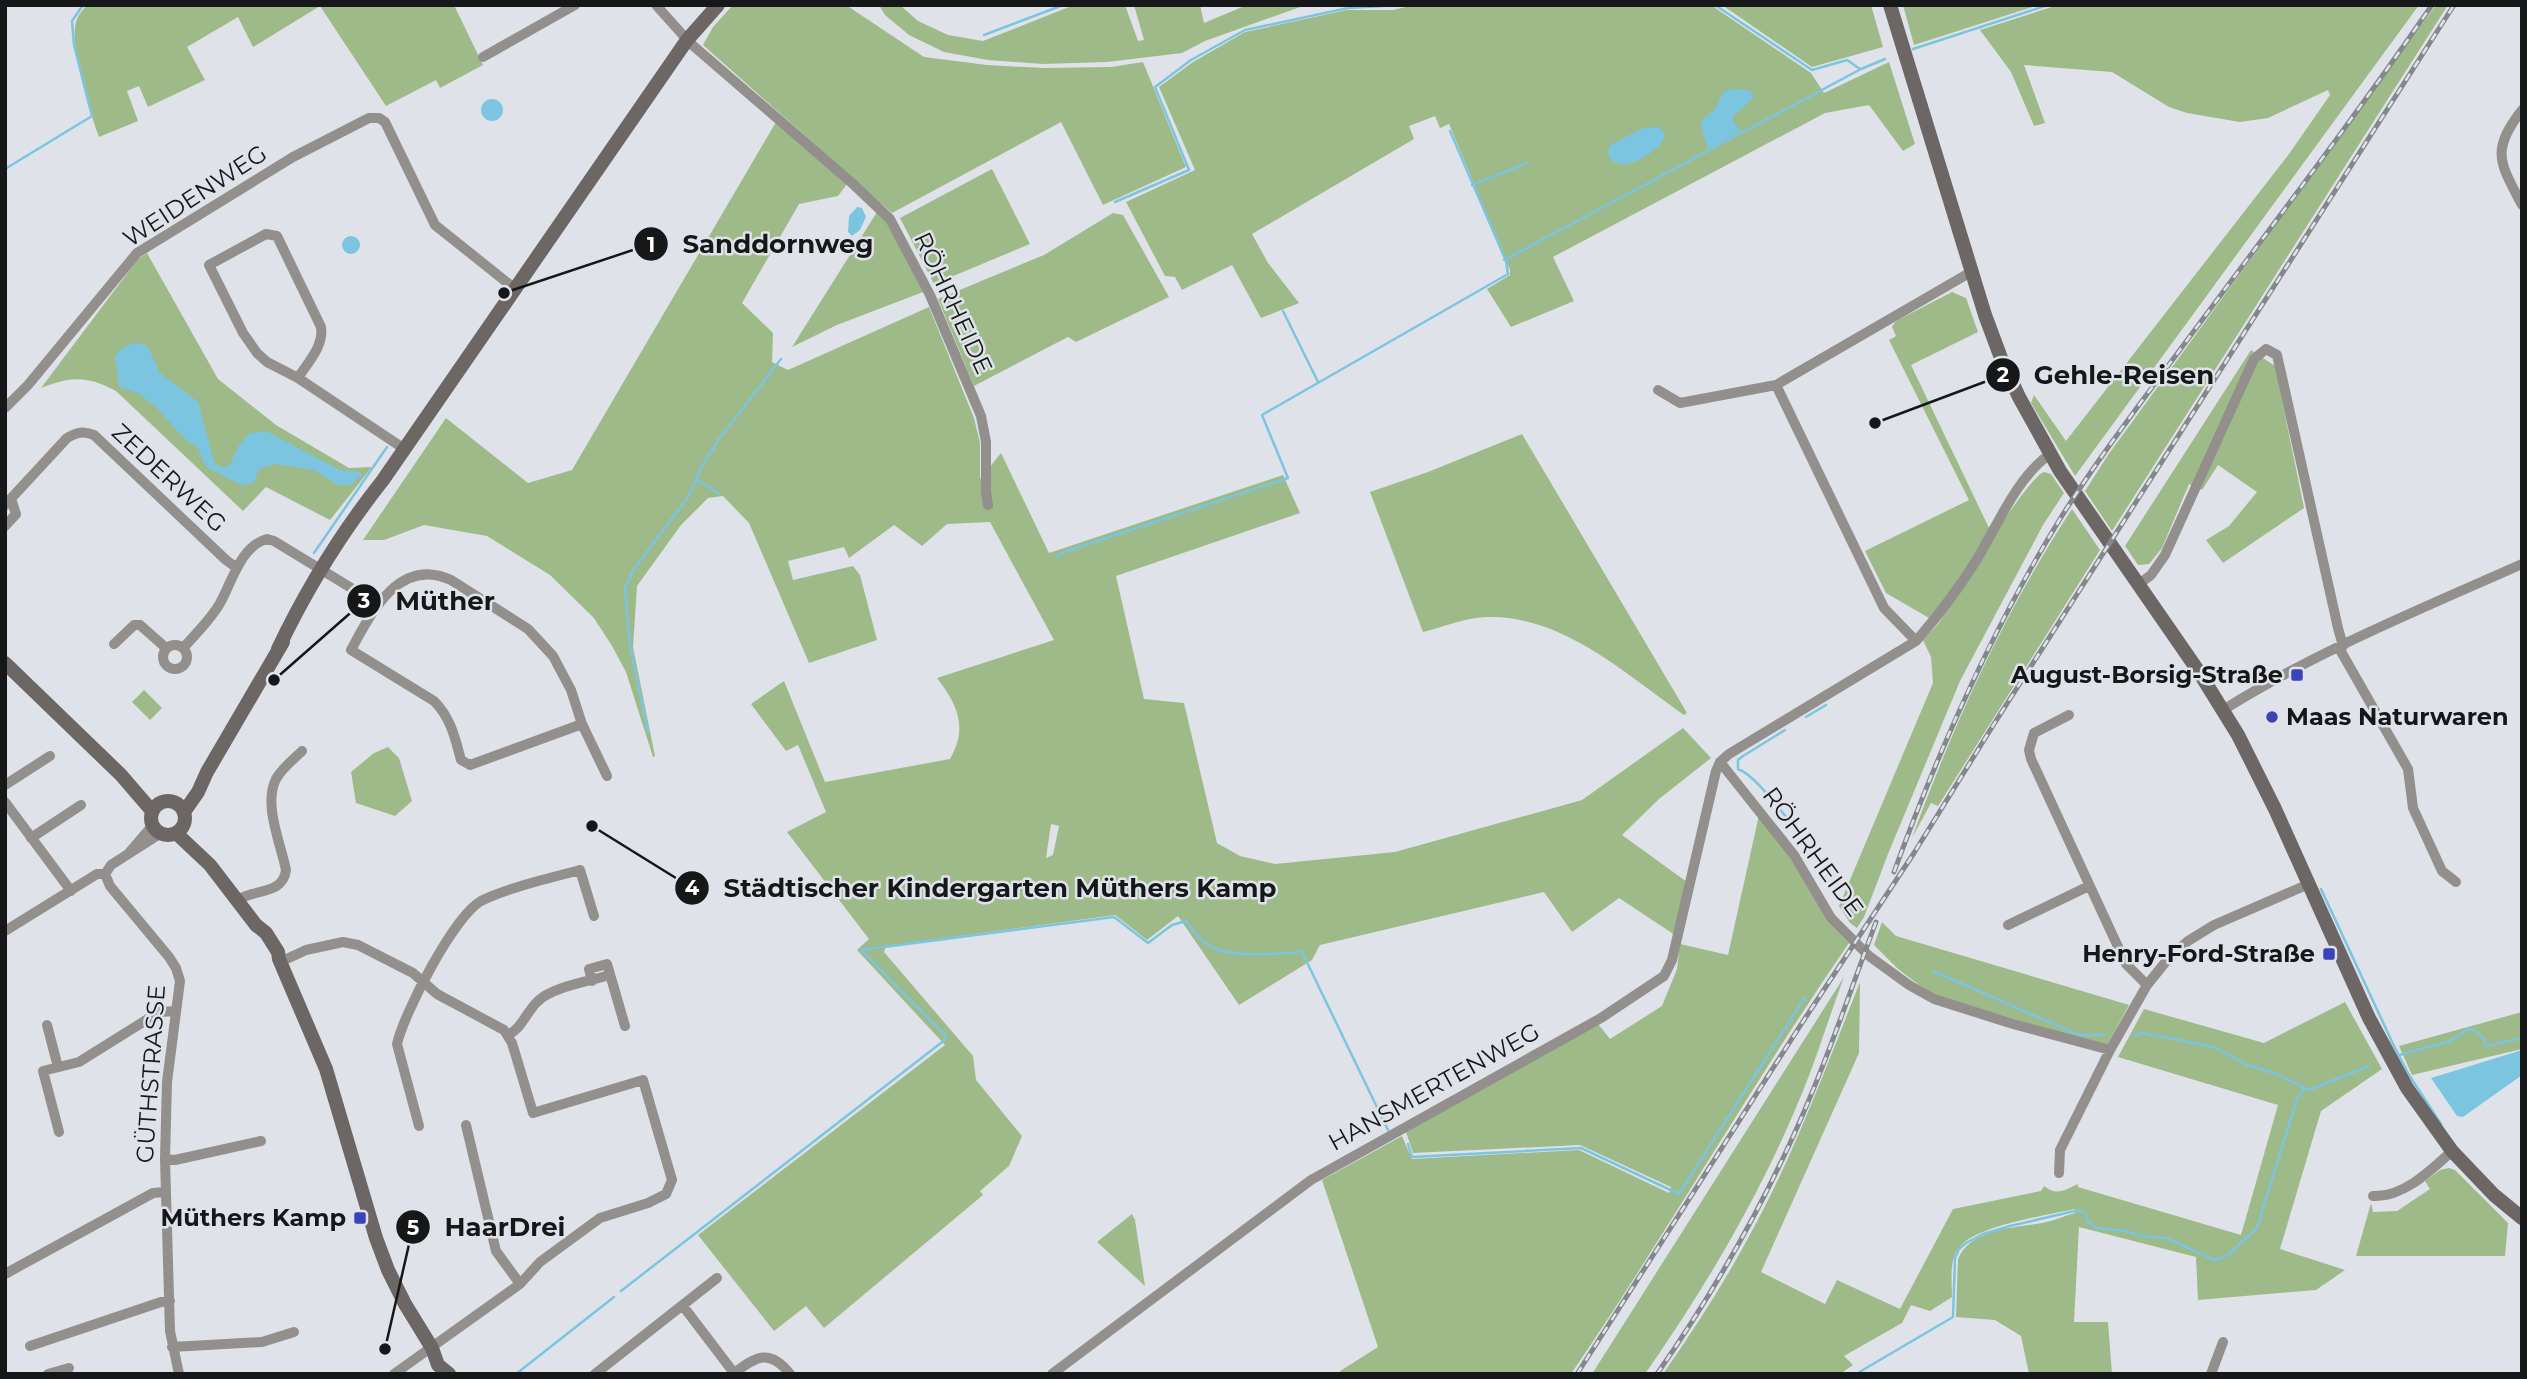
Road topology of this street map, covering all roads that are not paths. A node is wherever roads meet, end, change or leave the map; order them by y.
1 (575, 5) edge
2 (656, 5) edge
3 (718, 5) edge
4 (1890, 5) edge
5 (687, 40) junction
6 (483, 57) dead end
7 (2522, 110) edge
8 (2522, 205) edge
9 (1971, 272) junction
10 (514, 288) junction
11 (298, 378) junction
12 (1776, 385) junction
13 (1658, 390) dead end
14 (5, 408) edge
15 (404, 449) junction
16 (2050, 454) junction
17 (8, 502) edge
18 (988, 505) dead end
19 (5, 526) edge
20 (2522, 564) edge
21 (237, 568) junction
22 (323, 572) junction
23 (2139, 583) junction
24 (376, 603) junction
25 (1916, 641) junction
26 (114, 644) dead end
27 (2341, 647) junction
28 (166, 648) junction
29 (183, 648) junction
30 (5, 663) edge
31 (2223, 710) junction
32 (2069, 716) dead end
33 (582, 724) junction
34 (302, 751) dead end
35 (50, 756) dead end
36 (1720, 762) junction
37 (607, 776) dead end
38 (5, 785) edge
39 (5, 802) edge
40 (81, 805) dead end
41 (157, 818) junction
42 (180, 818) junction
43 (31, 838) junction
44 (105, 874) junction
45 (2456, 882) dead end
46 (2309, 884) junction
47 (2089, 886) junction
48 (71, 891) junction
49 (237, 900) junction
50 (594, 916) dead end
51 (2008, 925) dead end
52 (5, 931) edge
53 (279, 960) junction
54 (424, 983) junction
55 (2147, 985) junction
56 (175, 1011) junction
57 (47, 1024) dead end
58 (625, 1026) dead end
59 (508, 1035) junction
60 (2110, 1050) junction
61 (58, 1068) junction
62 (466, 1125) dead end
63 (419, 1126) dead end
64 (59, 1132) dead end
65 (261, 1141) dead end
66 (2452, 1151) junction
67 (165, 1159) junction
68 (2059, 1173) dead end
69 (165, 1192) junction
70 (2373, 1196) dead end
71 (2522, 1218) edge
72 (5, 1274) edge
73 (717, 1278) dead end
74 (520, 1284) junction
75 (170, 1301) junction
76 (683, 1306) junction
77 (294, 1332) dead end
78 (2223, 1342) dead end
79 (30, 1346) dead end
80 (172, 1347) junction
81 (431, 1348) junction
82 (69, 1368) dead end
83 (734, 1373) edge
84 (48, 1374) edge
85 (179, 1374) edge
86 (394, 1374) edge
87 (450, 1374) edge
88 (595, 1374) edge
89 (790, 1374) edge
90 (1052, 1374) edge
91 (2211, 1374) edge

1 - 6 street
2 - 5 street, RÖHRHEIDE
3 - 5 street
4 - 9 street
5 - 10 street
5 - 18 street, RÖHRHEIDE
7 - 8 street
9 - 12 street
9 - 16 street
10 - 14 street, WEIDENWEG
10 - 15 street
11 - 11 street
11 - 15 street
12 - 13 street
12 - 25 street
15 - 22 street
16 - 23 street
16 - 25 street
17 - 19 street, ZEDERWEG
17 - 21 street, ZEDERWEG
20 - 27 street
21 - 22 street, ZEDERWEG
21 - 29 street, ZEDERWEG
22 - 24 street
22 - 42 street
23 - 27 street
23 - 31 street
24 - 33 street
24 - 33 street
25 - 36 street
26 - 28 street
27 - 31 street
27 - 45 street
28 - 29 street
28 - 29 street
30 - 41 street
31 - 46 street
32 - 47 street
33 - 37 street
34 - 49 street
35 - 38 street
36 - 60 street, RÖHRHEIDE
36 - 90 street, HANSMERTENWEG
39 - 43 street
40 - 43 street
41 - 42 street
41 - 42 street
41 - 44 street
42 - 49 street
43 - 48 street
44 - 48 street
44 - 56 street, GÜTHSTRASSE
46 - 55 street
46 - 66 street
47 - 51 street
47 - 55 street
48 - 52 street
49 - 53 street
50 - 54 street
53 - 54 street
53 - 81 street
54 - 59 street
54 - 63 street
55 - 60 street
56 - 61 street
56 - 67 street, GÜTHSTRASSE
57 - 61 street
58 - 59 street
59 - 74 street
60 - 68 street
61 - 64 street
62 - 74 street
65 - 67 street
66 - 70 street
66 - 71 street
67 - 69 street, GÜTHSTRASSE
69 - 72 street
69 - 75 street, GÜTHSTRASSE
73 - 76 street
74 - 81 street
75 - 79 street
75 - 80 street, GÜTHSTRASSE
76 - 83 street
76 - 88 street
77 - 80 street
78 - 91 street
80 - 85 street, GÜTHSTRASSE
81 - 86 street
81 - 87 street
82 - 84 street
83 - 89 street

